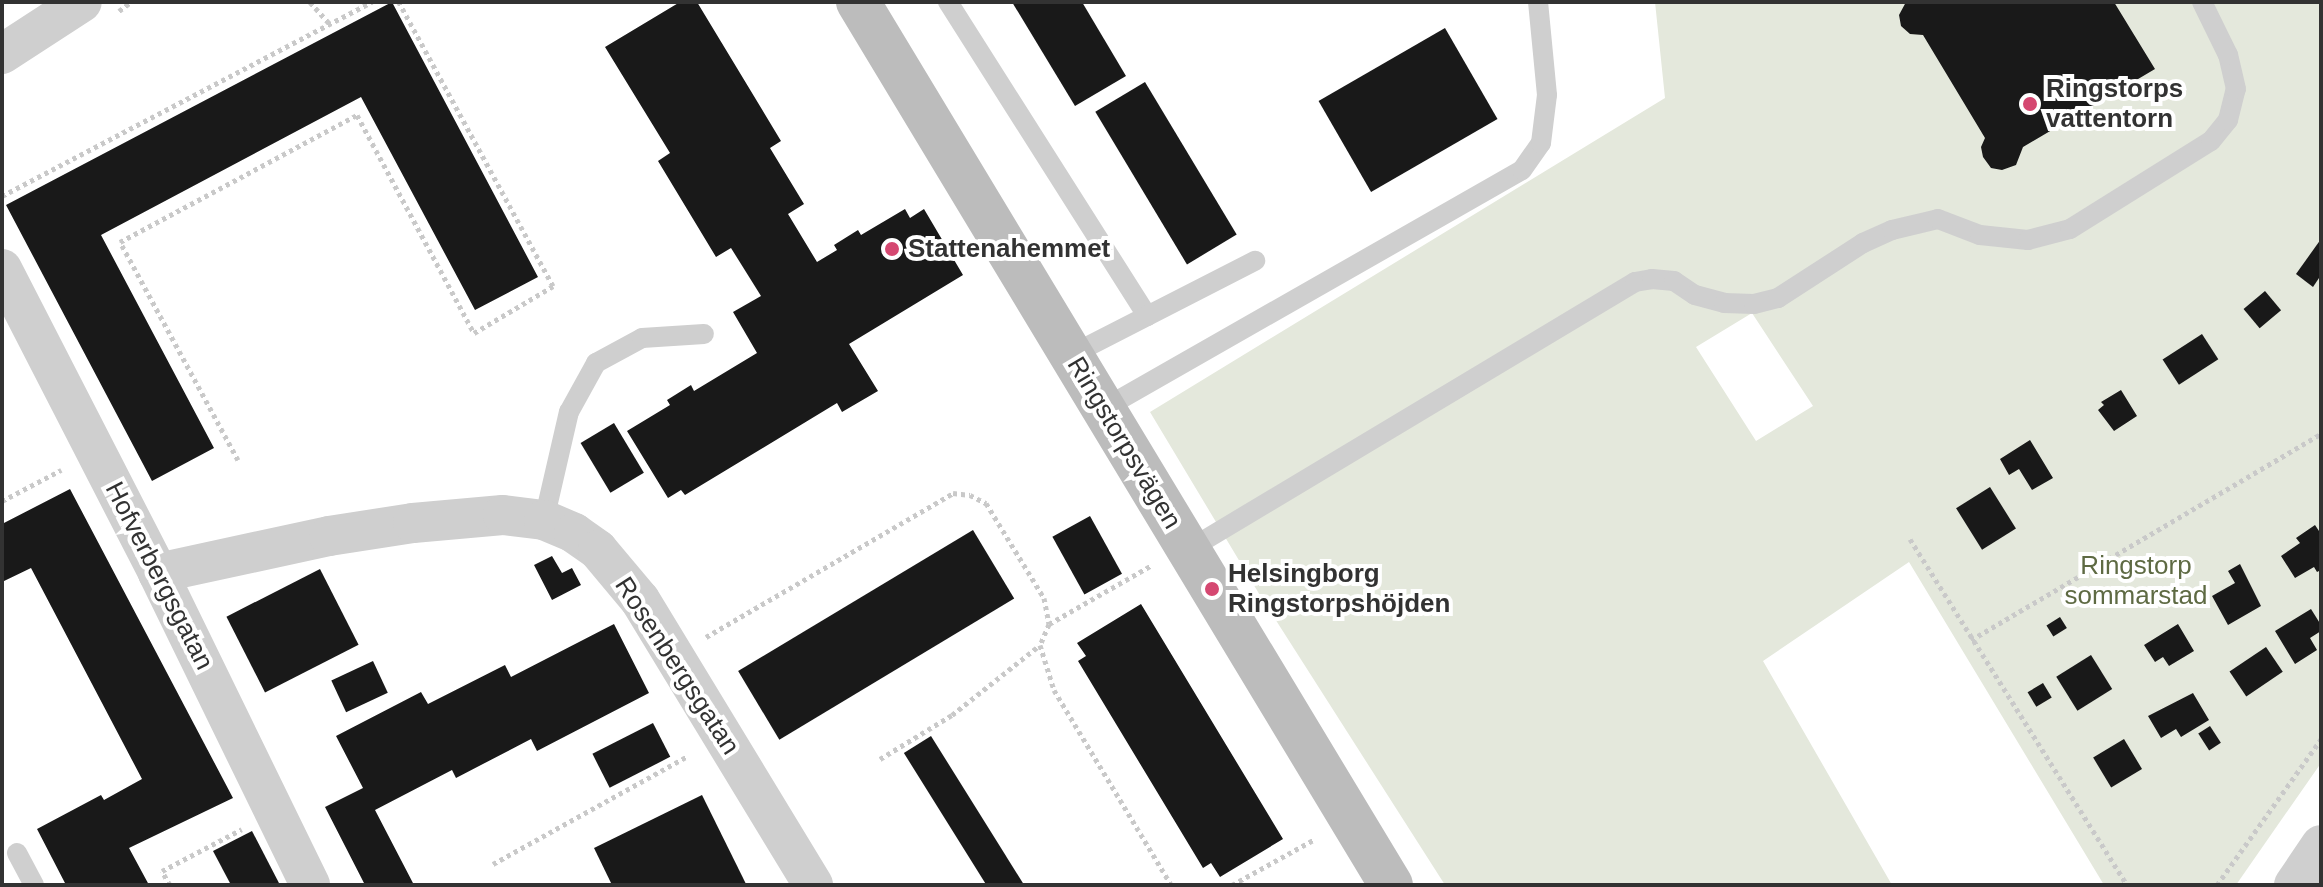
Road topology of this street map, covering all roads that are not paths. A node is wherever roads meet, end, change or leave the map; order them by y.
1 (82, 2) edge
2 (858, 2) edge
3 (948, 2) edge
4 (1538, 2) edge
5 (2202, 2) edge
6 (2, 54) edge
7 (1255, 261) dead end
8 (2, 269) edge
9 (1147, 316) junction
10 (704, 334) dead end
11 (1071, 355) junction
12 (1103, 409) junction
13 (544, 520) junction
14 (1175, 554) junction
15 (158, 573) junction
16 (17, 853) dead end
17 (34, 885) edge
18 (310, 885) edge
19 (813, 885) edge
20 (1391, 885) edge

1 - 6 street
2 - 11 street, Ringstorpsvägen
3 - 9 lane
4 - 12 lane
5 - 14 lane
7 - 9 lane
8 - 15 street, Hofverbergsgatan
9 - 11 lane
10 - 13 lane
11 - 12 street, Ringstorpsvägen
12 - 14 street, Ringstorpsvägen
13 - 15 street, Rosenbergsgatan
13 - 19 street, Rosenbergsgatan
14 - 20 street, Ringstorpsvägen
15 - 18 street, Hofverbergsgatan
16 - 17 lane

